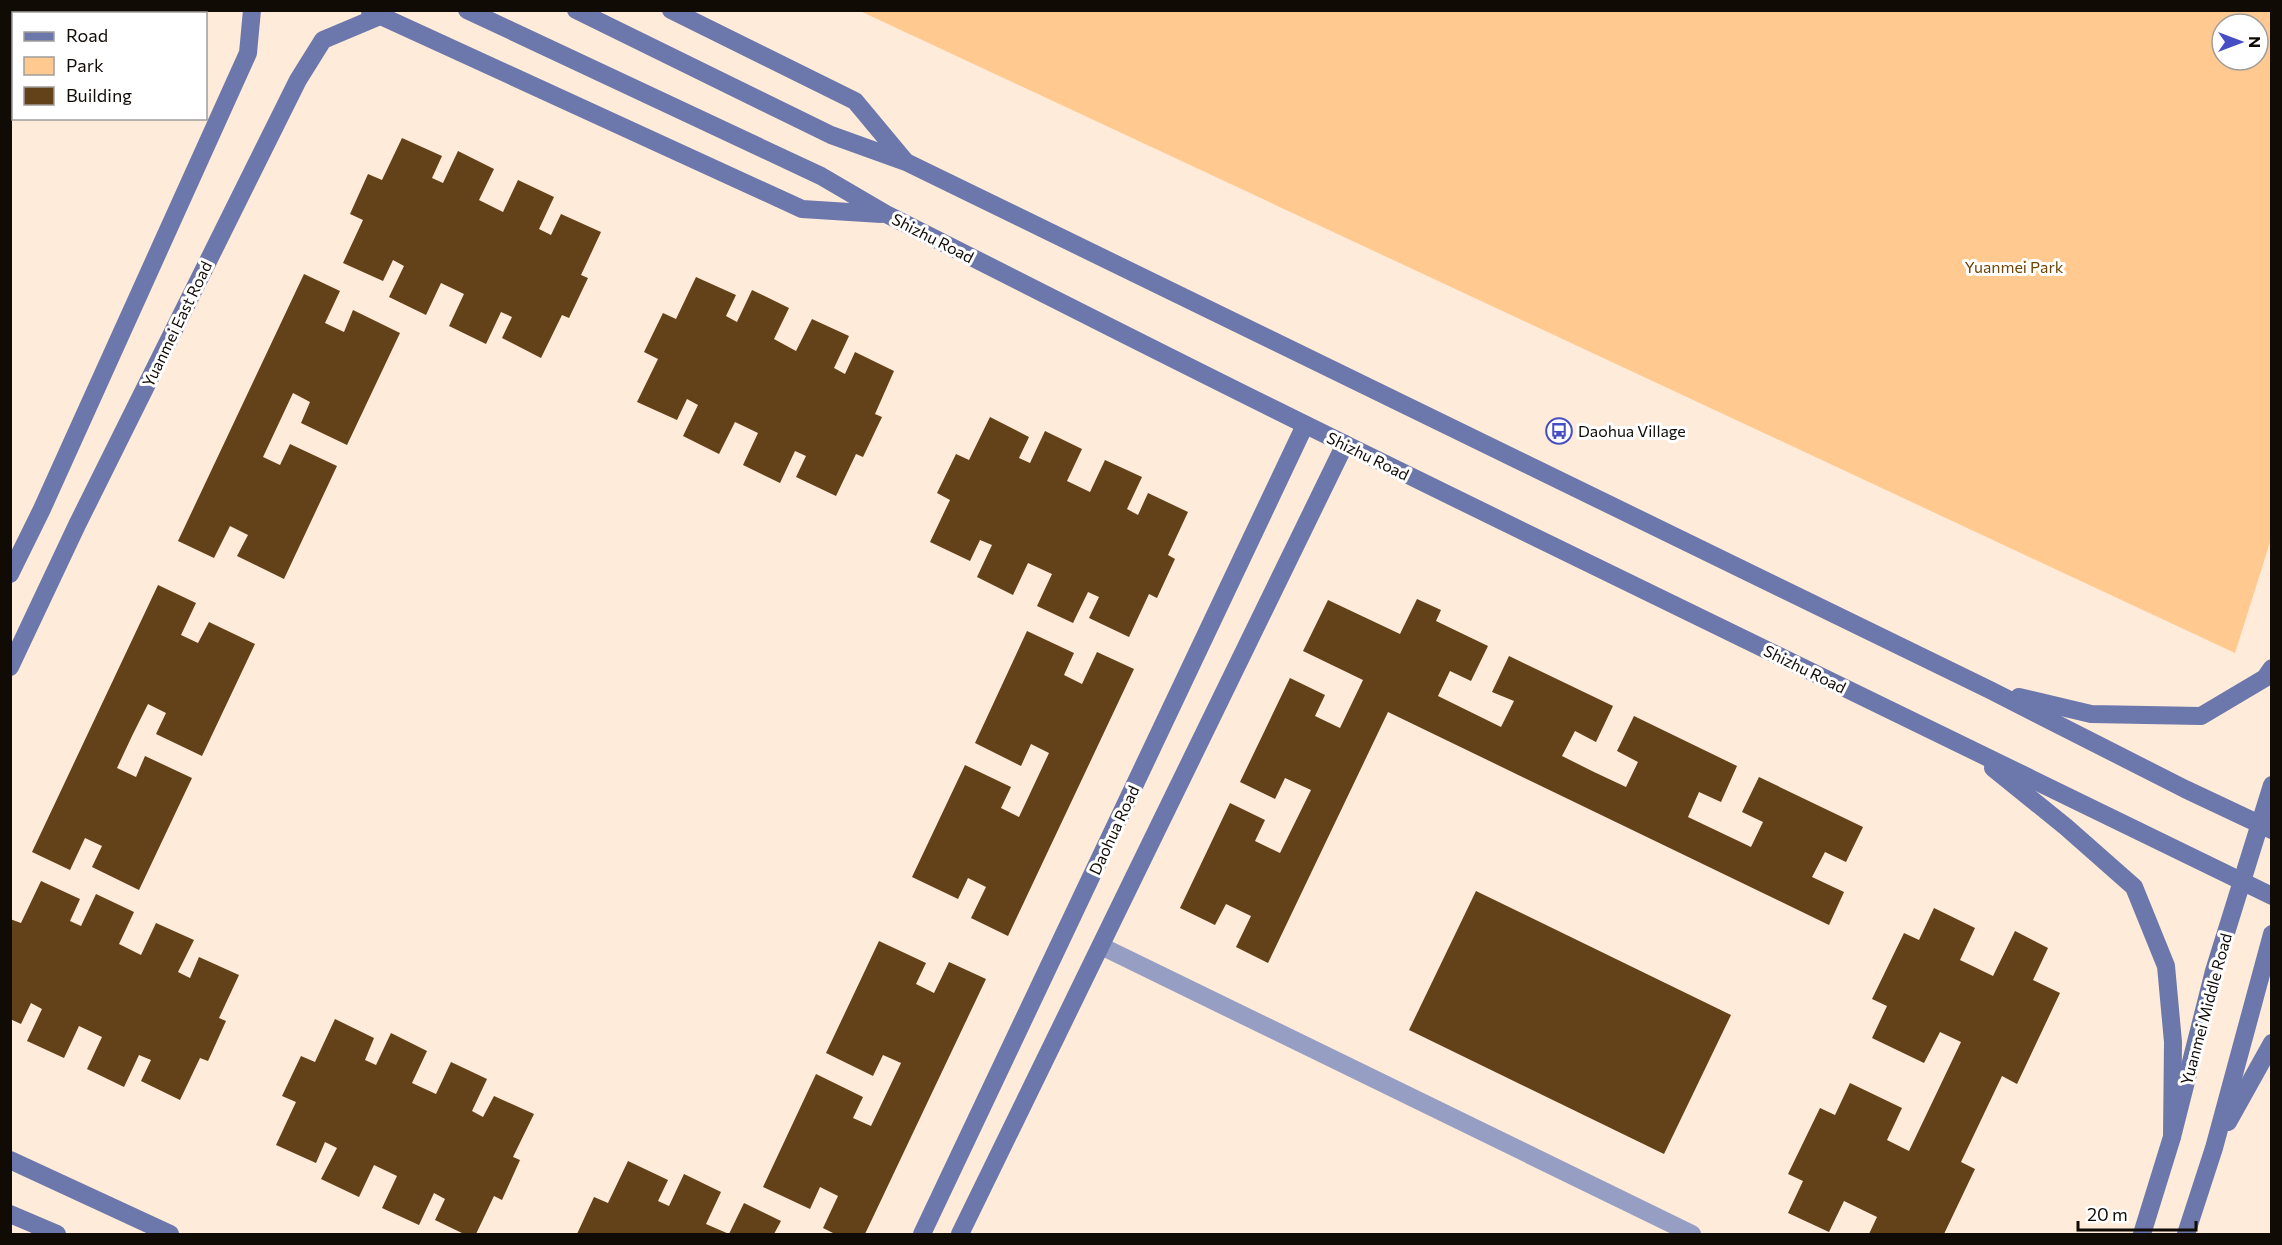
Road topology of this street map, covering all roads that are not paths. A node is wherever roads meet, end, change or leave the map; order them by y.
1 (252, 10) edge
2 (467, 10) edge
3 (576, 10) edge
4 (671, 10) edge
5 (374, 13) edge
6 (906, 162) junction
7 (886, 214) junction
8 (1305, 424) junction
9 (1345, 444) junction
10 (10, 574) edge
11 (10, 667) edge
12 (2271, 668) edge
13 (1990, 690) junction
14 (1971, 750) junction
15 (2271, 785) edge
16 (2265, 827) edge
17 (2242, 881) junction
18 (2271, 896) edge
19 (2271, 934) edge
20 (1101, 946) junction
21 (2271, 1043) edge
22 (2172, 1137) junction
23 (2214, 1148) junction
24 (10, 1160) edge
25 (10, 1214) edge
26 (57, 1234) edge
27 (170, 1234) edge
28 (922, 1234) edge
29 (960, 1234) edge
30 (1692, 1234) edge
31 (2142, 1234) edge
32 (2186, 1234) edge

1 - 10 street
2 - 7 street, Shizhu Road
3 - 6 street
4 - 6 street
5 - 7 street
5 - 11 street, Yuanmei East Road
6 - 13 street
7 - 8 street, Shizhu Road
8 - 9 street, Shizhu Road
8 - 28 street, Daohua Road
9 - 14 street, Shizhu Road
9 - 20 street
12 - 13 street
13 - 16 street
14 - 17 street, Shizhu Road
14 - 22 street
15 - 16 street, Yuanmei Middle Road
16 - 17 street, Yuanmei Middle Road
17 - 18 street, Shizhu Road
17 - 22 street, Yuanmei Middle Road
19 - 23 street
20 - 29 street
20 - 30 lane
21 - 23 street
22 - 31 street, Yuanmei Middle Road
23 - 32 street
24 - 27 street
25 - 26 street

